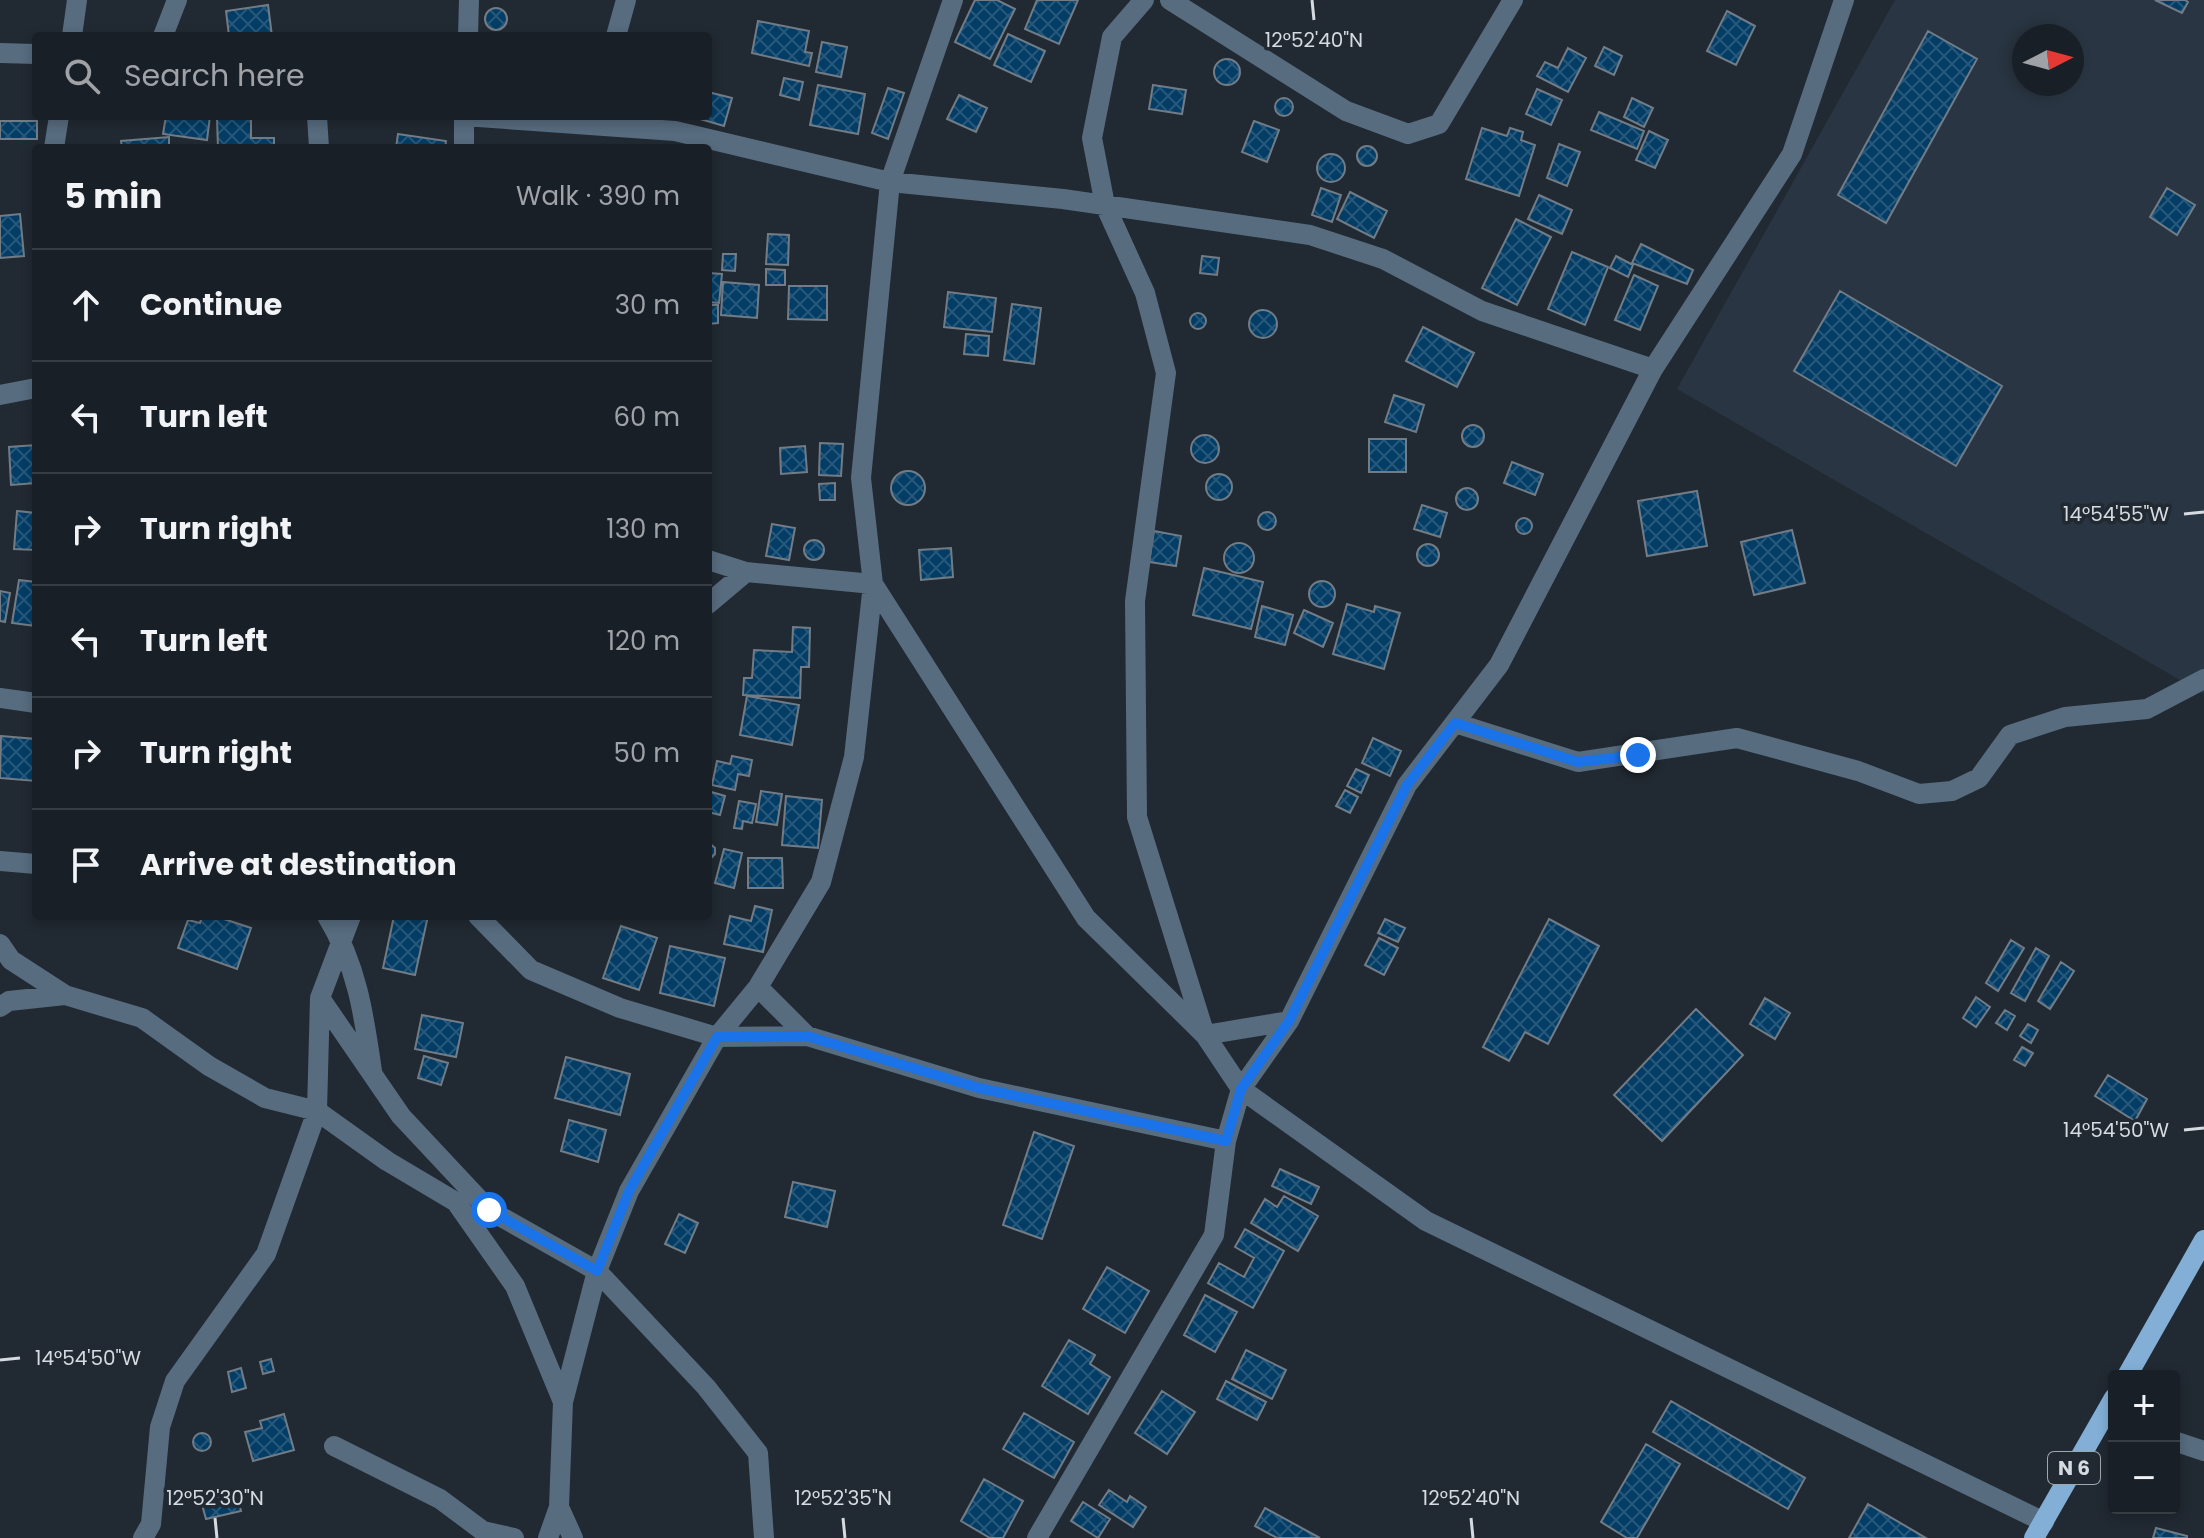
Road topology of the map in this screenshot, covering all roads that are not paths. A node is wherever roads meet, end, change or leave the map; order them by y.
1 (77, 0) edge
2 (177, 0) edge
3 (469, 0) edge
4 (626, 0) edge
5 (953, 0) edge
6 (1144, 0) edge
7 (1170, 0) edge
8 (1513, 0) edge
9 (1844, 0) edge
10 (73, 32) edge
11 (165, 32) edge
12 (468, 32) edge
13 (617, 32) edge
14 (0, 53) edge
15 (32, 54) edge
16 (58, 120) edge
17 (317, 120) edge
18 (464, 120) edge
19 (590, 120) edge
20 (55, 144) edge
21 (319, 144) edge
22 (464, 144) edge
23 (890, 182) junction
24 (1105, 205) junction
25 (1653, 369) junction
26 (32, 389) edge
27 (0, 395) edge
28 (712, 561) edge
29 (746, 572) junction
30 (873, 584) junction
31 (712, 601) edge
32 (2204, 679) edge
33 (0, 698) edge
34 (32, 702) edge
35 (1455, 723) junction
36 (0, 861) edge
37 (32, 864) edge
38 (330, 920) edge
39 (350, 920) edge
40 (482, 920) edge
41 (342, 940) junction
42 (0, 944) edge
43 (758, 987) junction
44 (65, 995) junction
45 (320, 998) junction
46 (0, 1007) edge
47 (1289, 1021) junction
48 (1205, 1035) junction
49 (807, 1036) junction
50 (717, 1037) junction
51 (372, 1075) junction
52 (1241, 1089) junction
53 (317, 1111) junction
54 (1226, 1141) junction
55 (2204, 1240) edge
56 (597, 1271) junction
57 (2130, 1370) edge
58 (563, 1402) junction
59 (2108, 1420) edge
60 (2177, 1442) edge
61 (334, 1446) dead end
62 (2204, 1451) edge
63 (559, 1507) junction
64 (2039, 1530) edge
65 (143, 1538) edge
66 (514, 1538) edge
67 (548, 1538) edge
68 (573, 1538) edge
69 (764, 1538) edge
70 (1037, 1538) edge

1 - 10 street
2 - 11 street
3 - 12 street
4 - 13 street
5 - 23 street
6 - 24 street
7 - 8 street
9 - 25 street
14 - 15 street
16 - 20 street
17 - 21 street
18 - 22 street
19 - 23 street
23 - 24 street
23 - 30 street
24 - 25 street
24 - 48 street
25 - 35 street
26 - 27 street
28 - 29 street
29 - 30 street
29 - 31 street
30 - 43 street
30 - 48 street
32 - 35 street
33 - 34 street
35 - 47 street
36 - 37 street
38 - 41 street
39 - 41 street
40 - 50 street
41 - 45 street
41 - 51 street
42 - 44 street
43 - 49 street
43 - 50 street
44 - 46 street
44 - 53 street
45 - 51 street
45 - 53 street
47 - 48 street
47 - 52 street
48 - 52 street
49 - 50 street
49 - 54 street
50 - 56 street
51 - 56 street
52 - 54 street
52 - 64 street
53 - 58 street
53 - 65 street
54 - 70 street
55 - 57 main road
56 - 58 street
56 - 69 street
58 - 63 street
59 - 64 main road, N 6
60 - 62 street
61 - 66 street
63 - 67 street
63 - 68 street

